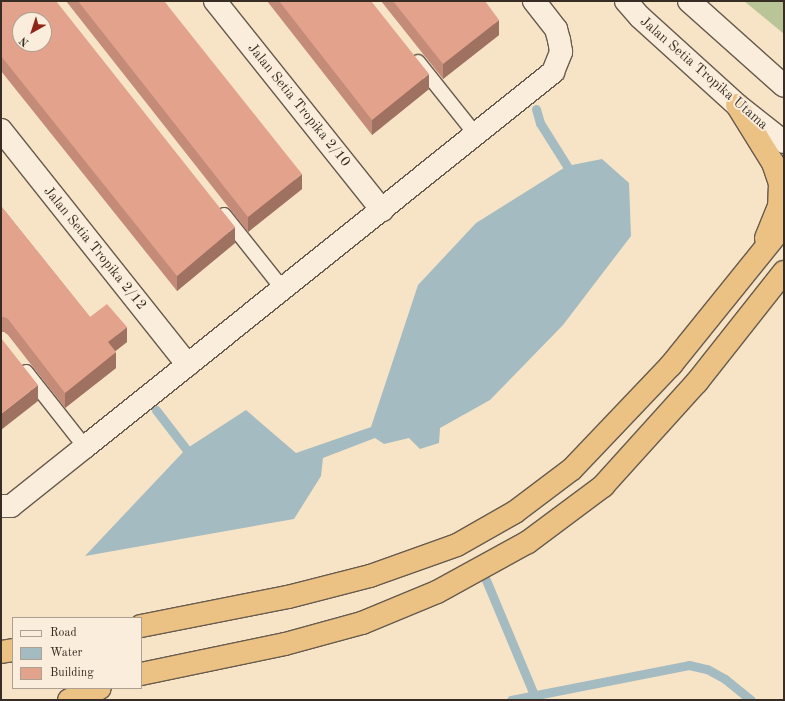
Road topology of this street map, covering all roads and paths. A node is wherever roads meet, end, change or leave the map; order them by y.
1 (215, 1) edge
2 (534, 1) edge
3 (626, 1) edge
4 (689, 1) edge
5 (408, 50) edge
6 (781, 83) edge
7 (737, 104) junction
8 (1, 130) edge
9 (476, 135) junction
10 (784, 142) edge
11 (217, 207) edge
12 (382, 210) junction
13 (784, 225) edge
14 (760, 257) junction
15 (782, 275) edge
16 (282, 288) junction
17 (20, 364) edge
18 (188, 365) junction
19 (86, 447) junction
20 (1, 506) edge
21 (142, 626) edge
22 (12, 650) edge
23 (1, 652) edge
24 (142, 674) edge
25 (97, 689) edge
26 (69, 700) edge

1 - 12 street, Jalan Setia Tropika 2/10
2 - 9 street
3 - 7 street, Jalan Setia Tropika Utama
4 - 6 street
5 - 9 lane
7 - 10 street, Jalan Setia Tropika Utama
7 - 14 highway
8 - 18 street, Jalan Setia Tropika 2/12
9 - 12 street
11 - 16 lane
12 - 16 street
13 - 14 highway
14 - 21 highway
15 - 24 highway
16 - 18 street
17 - 19 lane
18 - 19 street
19 - 20 street
22 - 23 highway
25 - 26 highway

